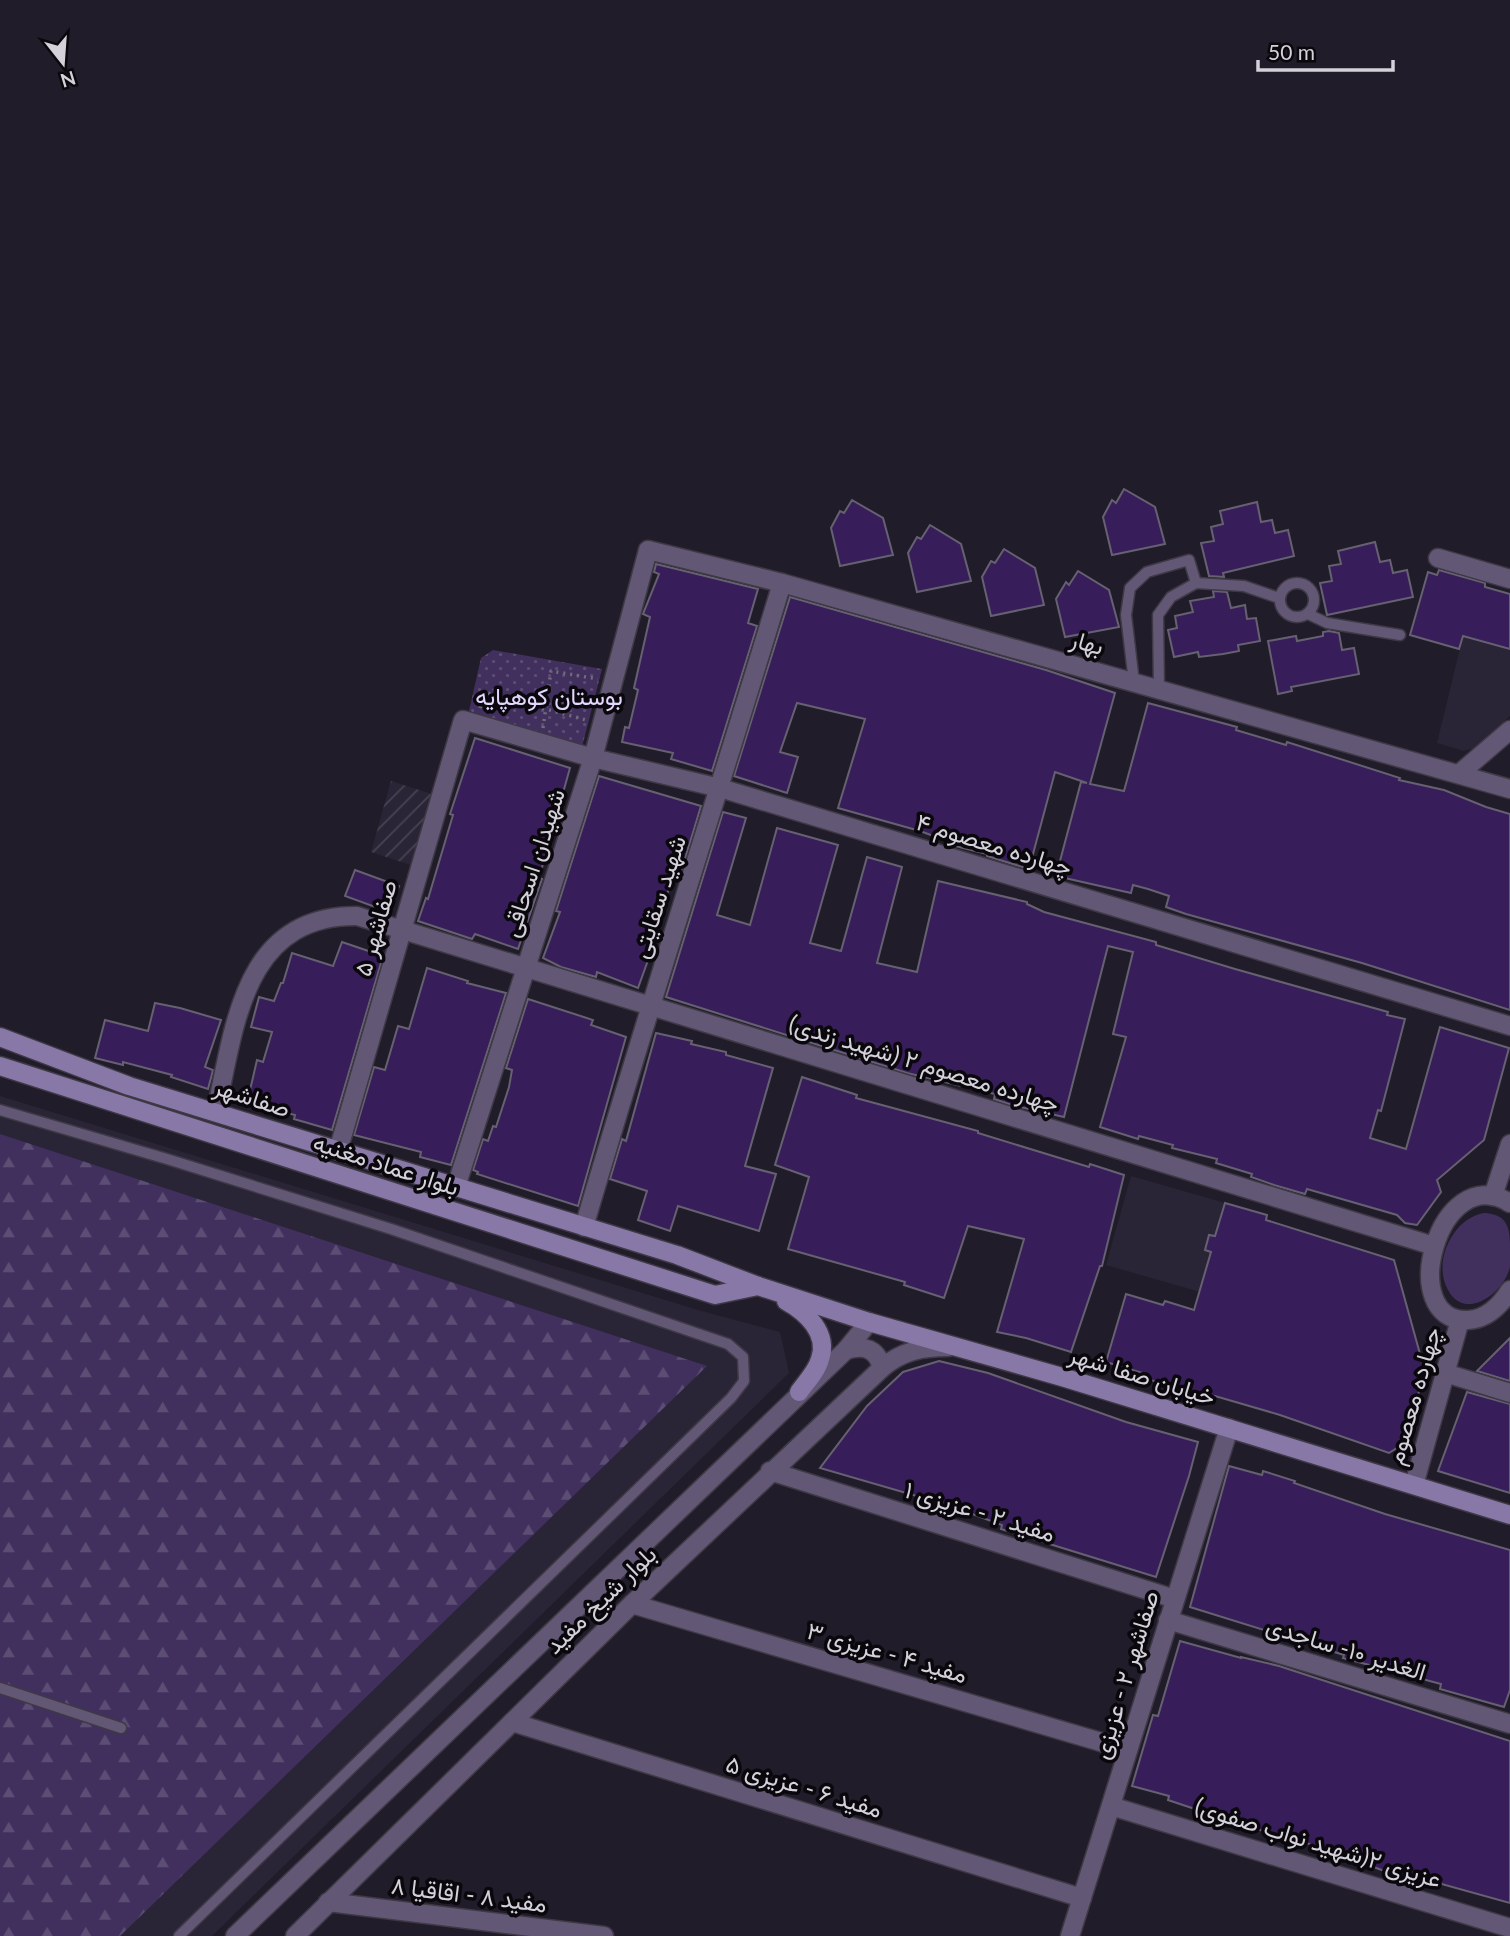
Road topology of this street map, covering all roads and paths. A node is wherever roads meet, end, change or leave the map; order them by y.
1 (648, 550) joint
2 (1438, 558) dead end
3 (1510, 579) edge
4 (782, 583) junction
5 (1196, 583) junction
6 (1279, 598) junction
7 (1308, 614) junction
8 (1400, 635) dead end
9 (614, 681) junction
10 (1134, 682) junction
11 (1159, 689) junction
12 (546, 709) junction
13 (470, 722) junction
14 (602, 725) junction
15 (1510, 730) edge
16 (541, 743) junction
17 (593, 758) junction
18 (1459, 774) junction
19 (720, 788) junction
20 (1510, 789) edge
21 (401, 930) junction
22 (526, 970) junction
23 (649, 1006) junction
24 (1510, 1026) edge
25 (7, 1040) edge
26 (0, 1066) edge
27 (0, 1110) edge
28 (216, 1111) junction
29 (1510, 1144) edge
30 (338, 1151) junction
31 (456, 1187) junction
32 (1502, 1199) edge
33 (584, 1227) junction
34 (1434, 1246) junction
35 (758, 1286) junction
36 (1510, 1290) edge
37 (1460, 1320) junction
38 (869, 1322) junction
39 (966, 1348) junction
40 (846, 1350) junction
41 (882, 1368) junction
42 (1445, 1373) junction
43 (799, 1392) junction
44 (1510, 1392) edge
45 (1228, 1428) junction
46 (770, 1471) junction
47 (1414, 1485) junction
48 (1510, 1515) edge
49 (1175, 1599) junction
50 (632, 1604) junction
51 (1168, 1620) junction
52 (0, 1688) edge
53 (512, 1722) junction
54 (1510, 1724) edge
55 (121, 1728) dead end
56 (1128, 1750) junction
57 (1111, 1806) junction
58 (1082, 1898) junction
59 (328, 1902) junction
60 (1510, 1928) edge
61 (179, 1936) edge
62 (235, 1936) edge
63 (295, 1936) edge
64 (604, 1936) edge
65 (1070, 1936) edge

1 - 4 street, بهار
1 - 9 street, شهیدان اسحاقی
2 - 3 street
4 - 10 street, بهار
4 - 19 street, شهید سقایتی
5 - 6 lane
5 - 10 lane
5 - 11 lane
6 - 7 lane
6 - 7 lane
7 - 8 lane
9 - 12 path
9 - 14 street, شهیدان اسحاقی
10 - 11 street, بهار
11 - 18 street, بهار
12 - 13 path
12 - 14 path
12 - 16 path
13 - 16 street, چهارده معصوم ۴
13 - 21 street, صفاشهر ۵
14 - 17 street, شهیدان اسحاقی
15 - 18 street
16 - 17 street, چهارده معصوم ۴
17 - 19 street, چهارده معصوم ۴
17 - 22 street, شهیدان اسحاقی
18 - 20 street, بهار
19 - 23 street, شهید سقایتی
19 - 24 street, چهارده معصوم ۴
21 - 22 street, چهارده معصوم ۲ (شهید زندی)
21 - 28 street, چهارده معصوم ۲ (شهید زندی)
21 - 30 street, صفاشهر ۵
22 - 23 street, چهارده معصوم ۲ (شهید زندی)
22 - 31 street, شهیدان اسحاقی
23 - 33 street, شهید سقایتی
23 - 34 street, چهارده معصوم ۲ (شهید زندی)
25 - 28 main road, صفاشهر
26 - 35 main road, بلوار عماد مغنیه
27 - 61 lane
28 - 30 main road, صفاشهر
29 - 32 street
30 - 31 main road, صفاشهر
31 - 33 main road, صفاشهر
32 - 34 street
33 - 35 main road, صفاشهر
34 - 37 street
35 - 38 main road, خیابان صفا شهر
35 - 43 main road
36 - 37 street
37 - 42 street, چهارده معصوم
38 - 39 main road, خیابان صفا شهر
38 - 40 street, بلوار شیخ مفید
39 - 41 street, بلوار شیخ مفید
39 - 45 main road, خیابان صفا شهر
40 - 41 street
40 - 43 street, بلوار شیخ مفید
41 - 46 street, بلوار شیخ مفید
42 - 44 street
42 - 47 street, چهارده معصوم
43 - 62 street, بلوار شیخ مفید
45 - 47 main road, خیابان صفا شهر
45 - 49 street, صفاشهر ۲ - عزیزی
46 - 49 street, مفید ۲ - عزیزی ۱
46 - 50 street, بلوار شیخ مفید
47 - 48 main road, خیابان صفا شهر
49 - 51 street, صفاشهر ۲ - عزیزی
50 - 53 street, بلوار شیخ مفید
50 - 56 street, مفید ۴ - عزیزی ۳
51 - 54 street, الغدیر ۱۰- ساجدی
51 - 56 street, صفاشهر ۲ - عزیزی
52 - 55 lane
53 - 58 street, مفید ۶ - عزیزی ۵
53 - 59 street, بلوار شیخ مفید
56 - 57 street, صفاشهر ۲ - عزیزی
57 - 58 street, صفاشهر ۲ - عزیزی
57 - 60 street, عزیزی ۲(شهید نواب صفوی)
58 - 65 street, صفاشهر ۲ - عزیزی
59 - 63 street, بلوار شیخ مفید
59 - 64 street, مفید ۸ - اقاقیا ۸

